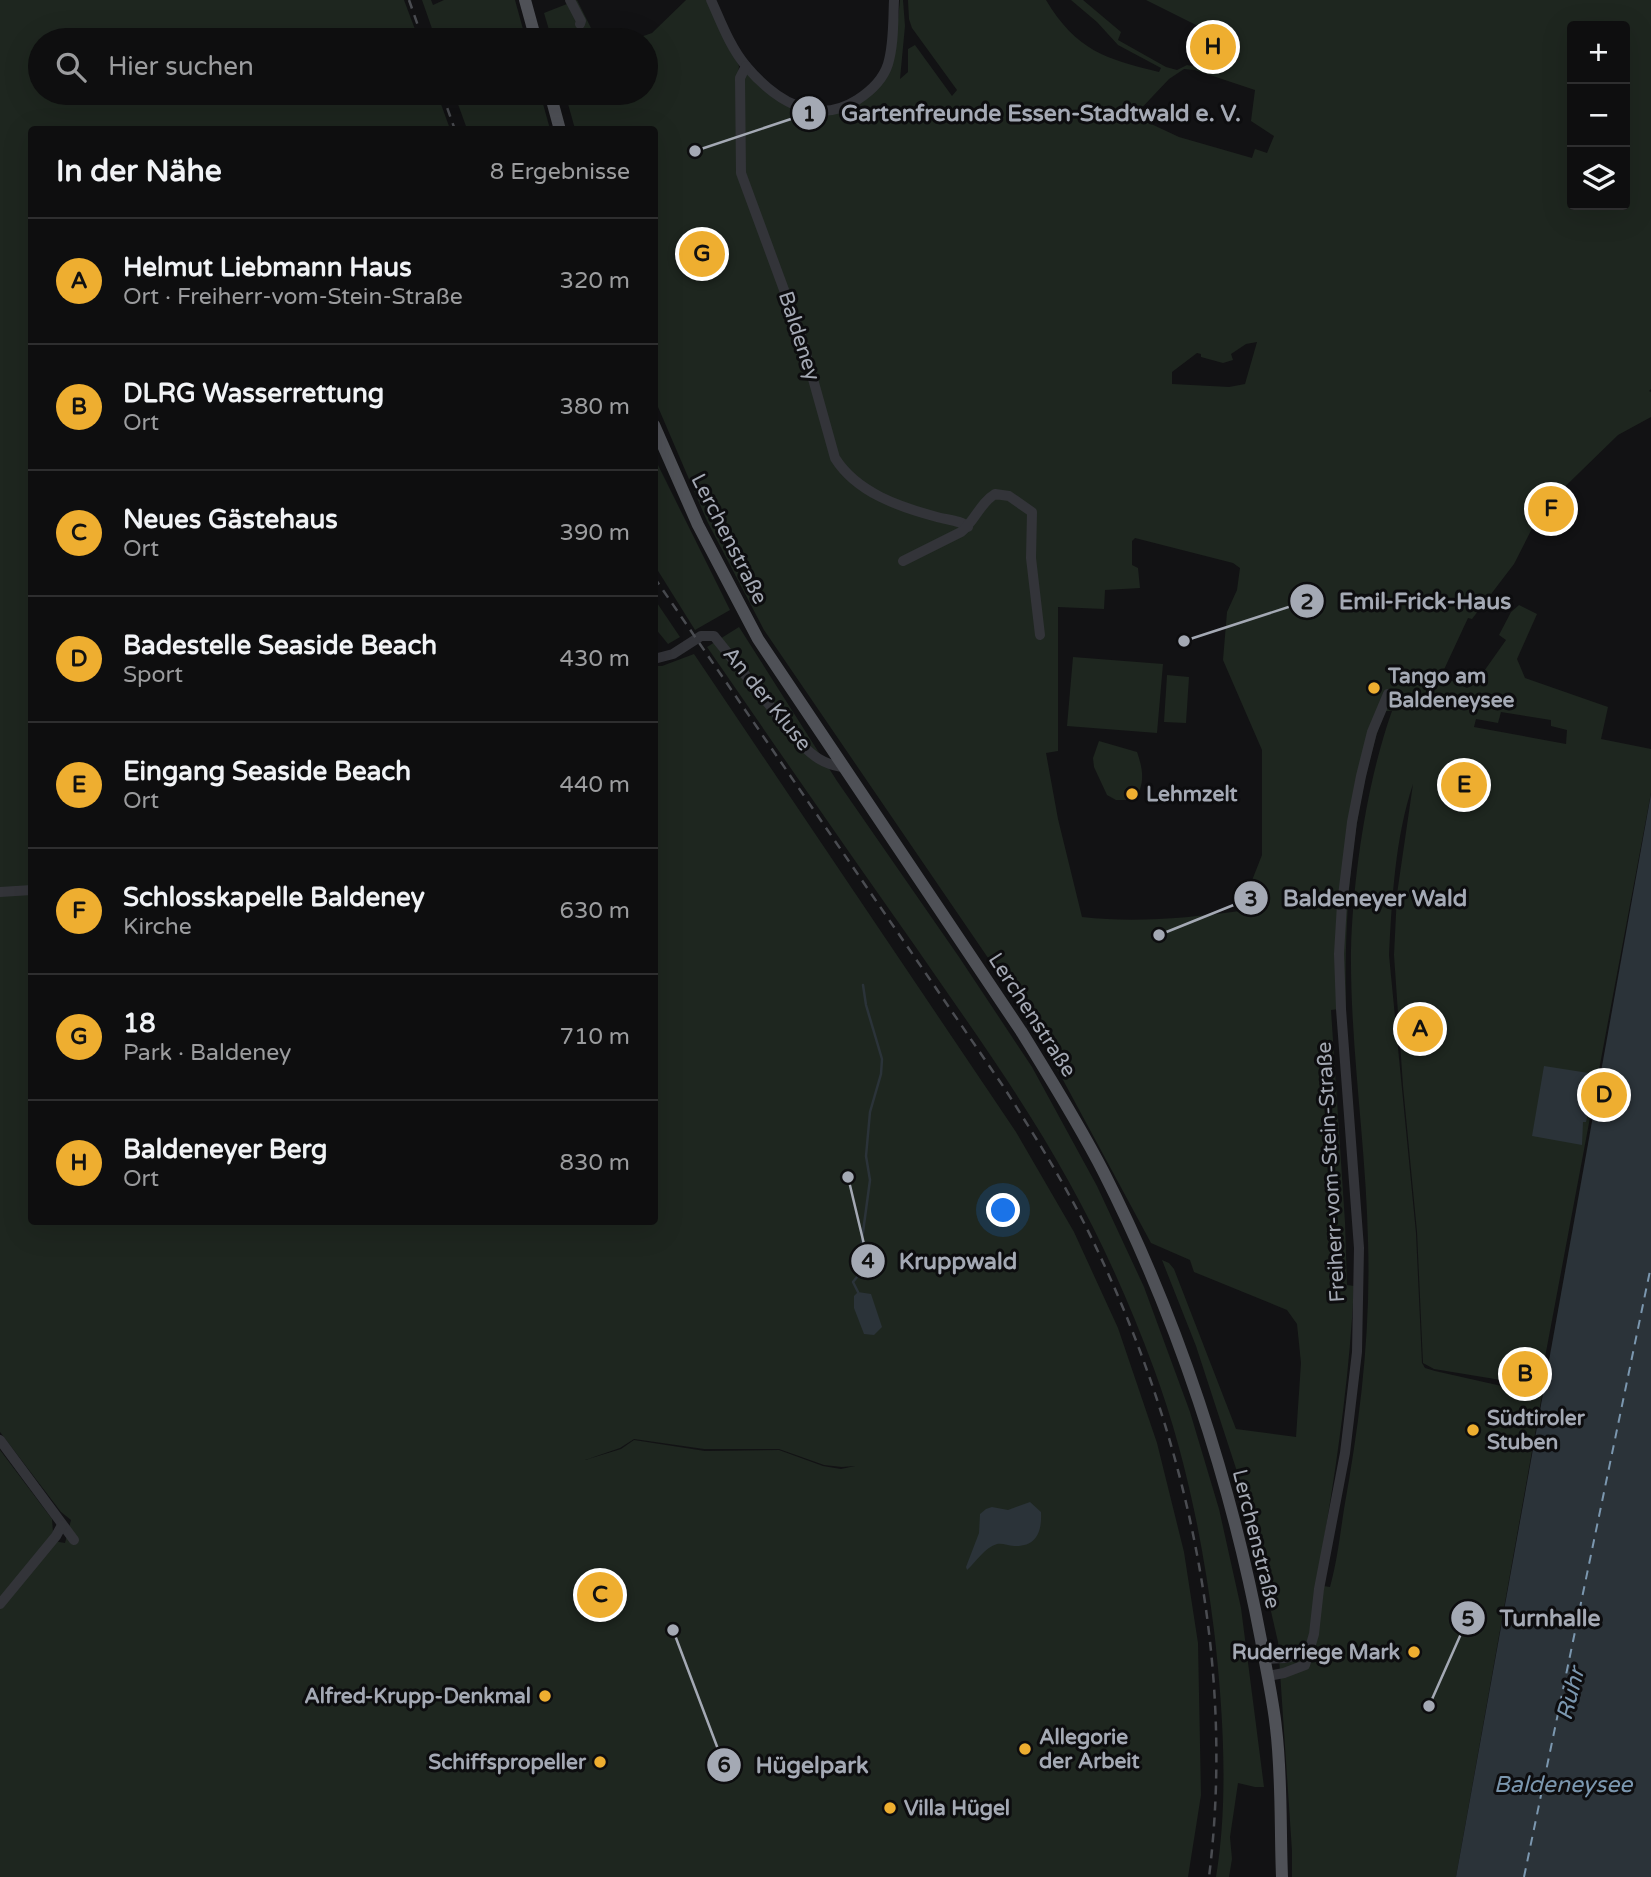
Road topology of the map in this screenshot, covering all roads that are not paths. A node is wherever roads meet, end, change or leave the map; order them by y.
1 (525, 0) edge
2 (570, 0) edge
3 (711, 0) edge
4 (894, 0) edge
5 (580, 24) dead end
6 (533, 28) edge
7 (746, 66) junction
8 (553, 105) edge
9 (559, 126) edge
10 (658, 434) edge
11 (968, 527) junction
12 (903, 561) dead end
13 (1040, 635) dead end
14 (658, 658) edge
15 (1388, 694) dead end
16 (842, 767) junction
17 (28, 890) edge
18 (0, 892) edge
19 (0, 1440) edge
20 (62, 1525) junction
21 (74, 1540) dead end
22 (0, 1604) edge
23 (1310, 1650) junction
24 (1264, 1659) junction
25 (1268, 1675) junction
26 (1282, 1877) edge

1 - 6 main road
2 - 5 street
3 - 7 street
4 - 7 street
7 - 11 street, Baldeney
8 - 9 main road
10 - 16 main road, Lerchenstraße
11 - 12 street
11 - 13 street
14 - 16 street, An der Kluse
15 - 23 street, Freiherr-vom-Stein-Straße
16 - 24 main road, Lerchenstraße
17 - 18 street
19 - 20 street
20 - 21 street
20 - 22 street
23 - 24 street
23 - 25 street
24 - 25 main road, Lerchenstraße
25 - 26 main road

